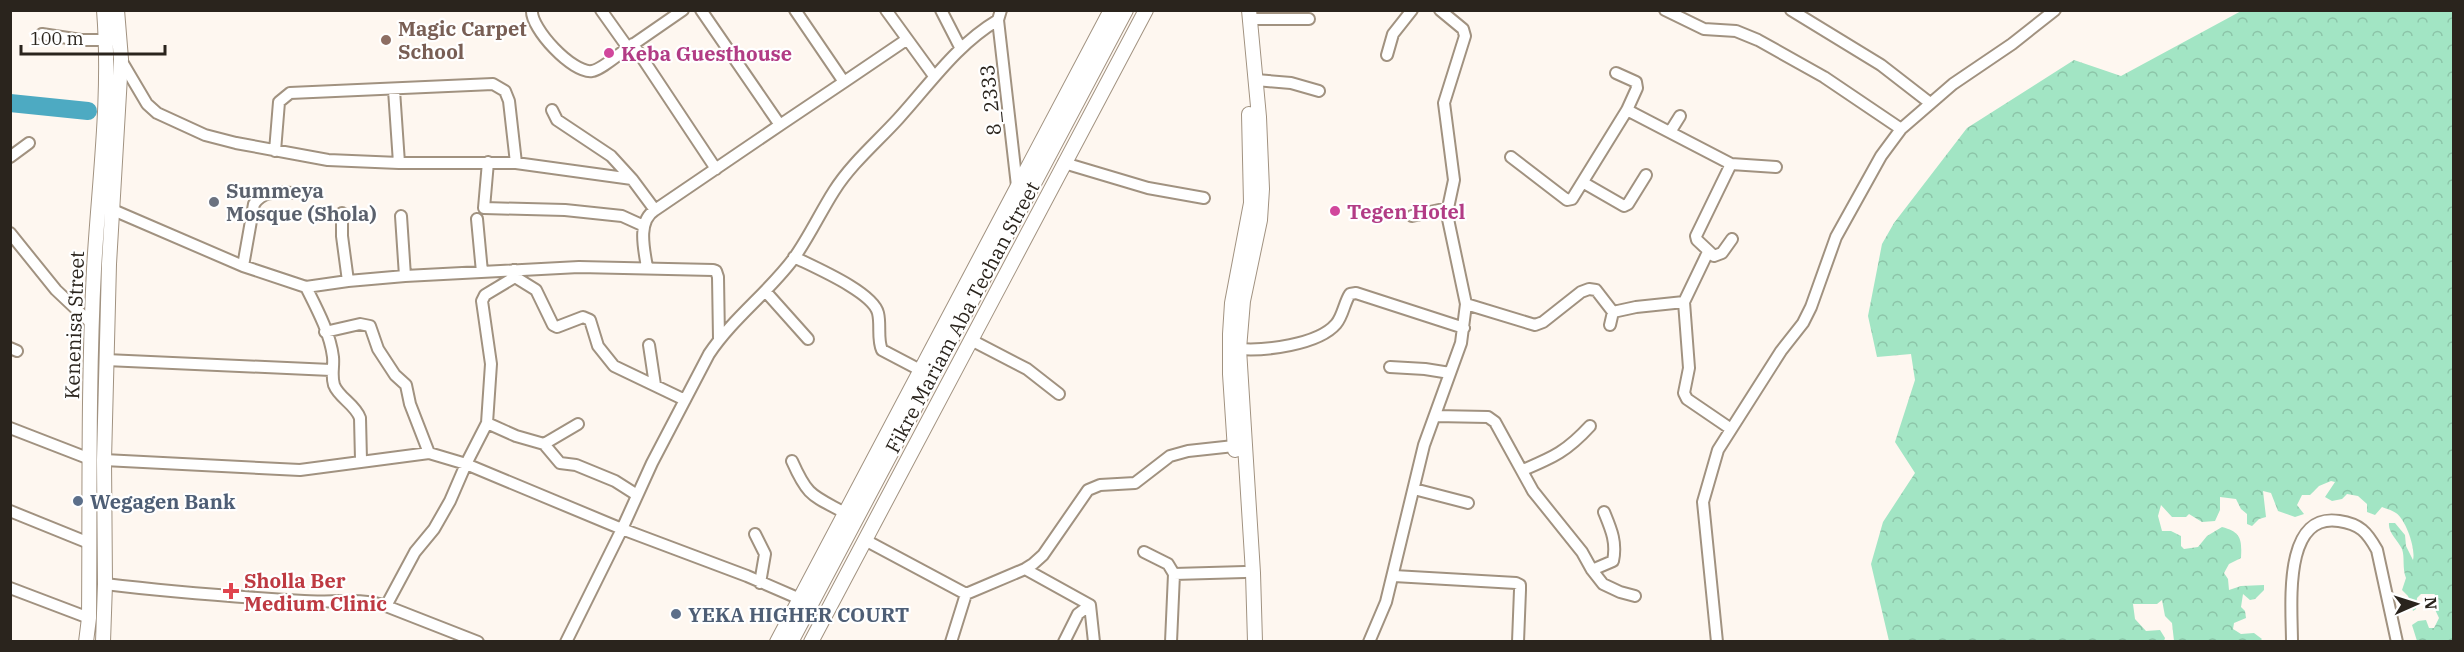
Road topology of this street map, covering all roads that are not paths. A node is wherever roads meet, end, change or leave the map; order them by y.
1 (104, 10) edge
2 (117, 10) edge
3 (532, 10) edge
4 (601, 10) edge
5 (701, 10) edge
6 (795, 10) edge
7 (886, 10) edge
8 (941, 10) edge
9 (1111, 10) edge
10 (1126, 10) edge
11 (1146, 10) edge
12 (1412, 10) edge
13 (1440, 10) edge
14 (1665, 10) edge
15 (1791, 10) edge
16 (2055, 10) edge
17 (678, 12) edge
18 (1246, 13) edge
19 (1000, 15) edge
20 (1309, 19) dead end
21 (42, 34) dead end
22 (906, 39) junction
23 (106, 40) junction
24 (631, 46) junction
25 (960, 47) junction
26 (1387, 56) dead end
27 (121, 59) junction
28 (1616, 73) dead end
29 (934, 76) junction
30 (1256, 80) junction
31 (844, 82) junction
32 (394, 90) junction
33 (1319, 91) dead end
34 (1929, 103) junction
35 (113, 104) junction
36 (552, 110) dead end
37 (1627, 110) junction
38 (1680, 116) dead end
39 (780, 125) junction
40 (111, 128) junction
41 (1901, 129) junction
42 (1670, 132) junction
43 (29, 143) dead end
44 (275, 151) junction
45 (10, 157) edge
46 (1511, 157) dead end
47 (488, 162) junction
48 (399, 163) junction
49 (516, 164) junction
50 (1065, 164) junction
51 (1731, 164) junction
52 (1776, 167) dead end
53 (716, 168) junction
54 (1647, 175) dead end
55 (632, 179) junction
56 (1584, 183) junction
57 (1017, 186) junction
58 (1257, 189) junction
59 (296, 193) dead end
60 (1204, 198) dead end
61 (1448, 208) junction
62 (113, 210) junction
63 (655, 210) junction
64 (342, 213) dead end
65 (401, 216) dead end
66 (1412, 216) dead end
67 (477, 219) dead end
68 (644, 226) junction
69 (10, 233) edge
70 (1732, 239) dead end
71 (1708, 252) junction
72 (794, 257) junction
73 (243, 266) junction
74 (647, 267) junction
75 (482, 272) junction
76 (515, 274) junction
77 (405, 276) junction
78 (348, 281) junction
79 (306, 287) junction
80 (766, 292) junction
81 (1684, 302) junction
82 (1466, 304) junction
83 (1613, 312) junction
84 (92, 324) junction
85 (1610, 325) dead end
86 (1464, 328) junction
87 (325, 332) junction
88 (719, 339) junction
89 (808, 339) dead end
90 (973, 341) junction
91 (649, 345) dead end
92 (1239, 349) junction
93 (106, 360) junction
94 (1390, 367) dead end
95 (331, 370) junction
96 (922, 371) junction
97 (1450, 373) junction
98 (655, 385) junction
99 (1059, 394) dead end
100 (685, 400) junction
101 (1435, 416) junction
102 (487, 423) junction
103 (578, 424) dead end
104 (1590, 426) dead end
105 (10, 428) edge
106 (1731, 429) junction
107 (544, 444) junction
108 (1234, 446) junction
109 (429, 453) junction
110 (97, 460) junction
111 (361, 460) junction
112 (792, 461) dead end
113 (466, 464) junction
114 (1522, 470) junction
115 (1414, 489) junction
116 (637, 495) junction
117 (1468, 503) dead end
118 (10, 511) edge
119 (1604, 512) dead end
120 (845, 513) junction
121 (1245, 518) junction
122 (90, 523) junction
123 (105, 524) junction
124 (622, 529) junction
125 (755, 534) dead end
126 (865, 540) junction
127 (89, 543) junction
128 (1144, 552) dead end
129 (1025, 569) junction
130 (1592, 570) junction
131 (1245, 572) junction
132 (1174, 574) junction
133 (1394, 576) junction
134 (760, 583) junction
135 (105, 584) junction
136 (10, 588) edge
137 (966, 594) junction
138 (1635, 596) dead end
139 (805, 604) junction
140 (1090, 605) junction
141 (386, 606) junction
142 (825, 616) junction
143 (88, 618) junction
144 (86, 642) edge
145 (103, 642) edge
146 (478, 642) edge
147 (566, 642) edge
148 (777, 642) edge
149 (791, 642) edge
150 (811, 642) edge
151 (951, 642) edge
152 (1064, 642) edge
153 (1094, 642) edge
154 (1171, 642) edge
155 (1248, 642) edge
156 (1255, 642) edge
157 (1369, 642) edge
158 (1518, 642) edge
159 (1717, 642) edge
160 (2292, 642) edge
161 (2397, 642) edge

1 - 23 main road, Kenenisa Street
2 - 27 main road, Kenenisa Street
3 - 24 street
4 - 24 street
5 - 39 street
6 - 31 street
7 - 22 street
8 - 25 street
9 - 57 main road
10 - 139 main road, Fikre Mariam Aba Techan Street
11 - 50 main road, Fikre Mariam Aba Techan Street
12 - 26 street
13 - 61 street
14 - 41 street
15 - 34 street
16 - 34 street
17 - 24 street
18 - 20 street
18 - 30 main road
18 - 58 main road
19 - 25 street
19 - 57 street, 8_2333
21 - 23 street
22 - 29 street
22 - 31 street
23 - 35 main road, Kenenisa Street
24 - 53 street
25 - 29 street
27 - 35 main road, Kenenisa Street
27 - 44 street
28 - 37 street
29 - 72 street
30 - 33 street
30 - 58 main road
31 - 39 street
32 - 44 street
32 - 48 street
32 - 49 street
34 - 41 street
35 - 40 main road, Kenenisa Street
36 - 55 street
37 - 42 street
37 - 56 street
38 - 42 street
39 - 53 street
40 - 62 main road, Kenenisa Street
40 - 84 main road, Kenenisa Street
41 - 106 street
42 - 51 street
43 - 45 street
44 - 48 street
46 - 56 street
47 - 48 street
47 - 49 street
47 - 68 street
49 - 55 street
50 - 60 street
50 - 90 main road, Fikre Mariam Aba Techan Street
51 - 52 street
51 - 71 street
53 - 63 street
54 - 56 street
55 - 63 street
57 - 96 main road
58 - 92 main road
58 - 108 main road
59 - 73 street
61 - 66 street
61 - 82 street
62 - 73 street
62 - 93 main road, Kenenisa Street
63 - 68 street
64 - 78 street
65 - 77 street
67 - 75 street
68 - 74 street
69 - 84 street
70 - 71 street
71 - 81 street
72 - 80 street
72 - 96 street
73 - 79 street
74 - 76 street
74 - 88 street
75 - 76 street
75 - 77 street
76 - 98 street
76 - 102 street
77 - 78 street
78 - 79 street
79 - 87 street
80 - 88 street
80 - 89 street
81 - 83 street
81 - 106 street
82 - 83 street
82 - 86 street
83 - 85 street
84 - 110 main road, Kenenisa Street
86 - 92 street
86 - 97 street
87 - 95 street
87 - 109 street
88 - 100 street
90 - 99 street
90 - 126 main road, Fikre Mariam Aba Techan Street
91 - 98 street
92 - 121 main road
93 - 95 street
93 - 110 main road, Kenenisa Street
94 - 97 street
95 - 111 street
96 - 120 main road
97 - 101 street
98 - 100 street
100 - 116 street
101 - 114 street
101 - 115 street
102 - 107 street
102 - 113 street
103 - 107 street
104 - 114 street
105 - 110 street
106 - 159 street
107 - 116 street
108 - 121 main road
108 - 129 street
109 - 111 street
109 - 113 street
110 - 111 street
110 - 122 main road, Kenenisa Street
110 - 123 main road, Kenenisa Street
112 - 120 street
113 - 124 street
113 - 141 street
114 - 130 street
115 - 117 street
115 - 133 street
116 - 124 street
118 - 127 street
119 - 130 street
120 - 139 main road
121 - 131 main road
121 - 156 main road
122 - 123 main road
122 - 127 main road, Kenenisa Street
123 - 135 main road, Kenenisa Street
124 - 134 street
124 - 147 street
125 - 134 street
126 - 137 street
126 - 142 main road, Fikre Mariam Aba Techan Street
127 - 143 main road, Kenenisa Street
128 - 132 street
129 - 137 street
129 - 140 street
130 - 138 street
131 - 132 street
131 - 155 main road
132 - 154 street
133 - 157 street
133 - 158 street
134 - 139 street
135 - 141 street
135 - 145 main road, Kenenisa Street
136 - 143 street
137 - 151 street
139 - 142 main road
139 - 148 main road
139 - 149 main road, Fikre Mariam Aba Techan Street
140 - 152 street
140 - 153 street
141 - 146 street
142 - 150 main road, Fikre Mariam Aba Techan Street
143 - 144 main road, Kenenisa Street
160 - 161 street

